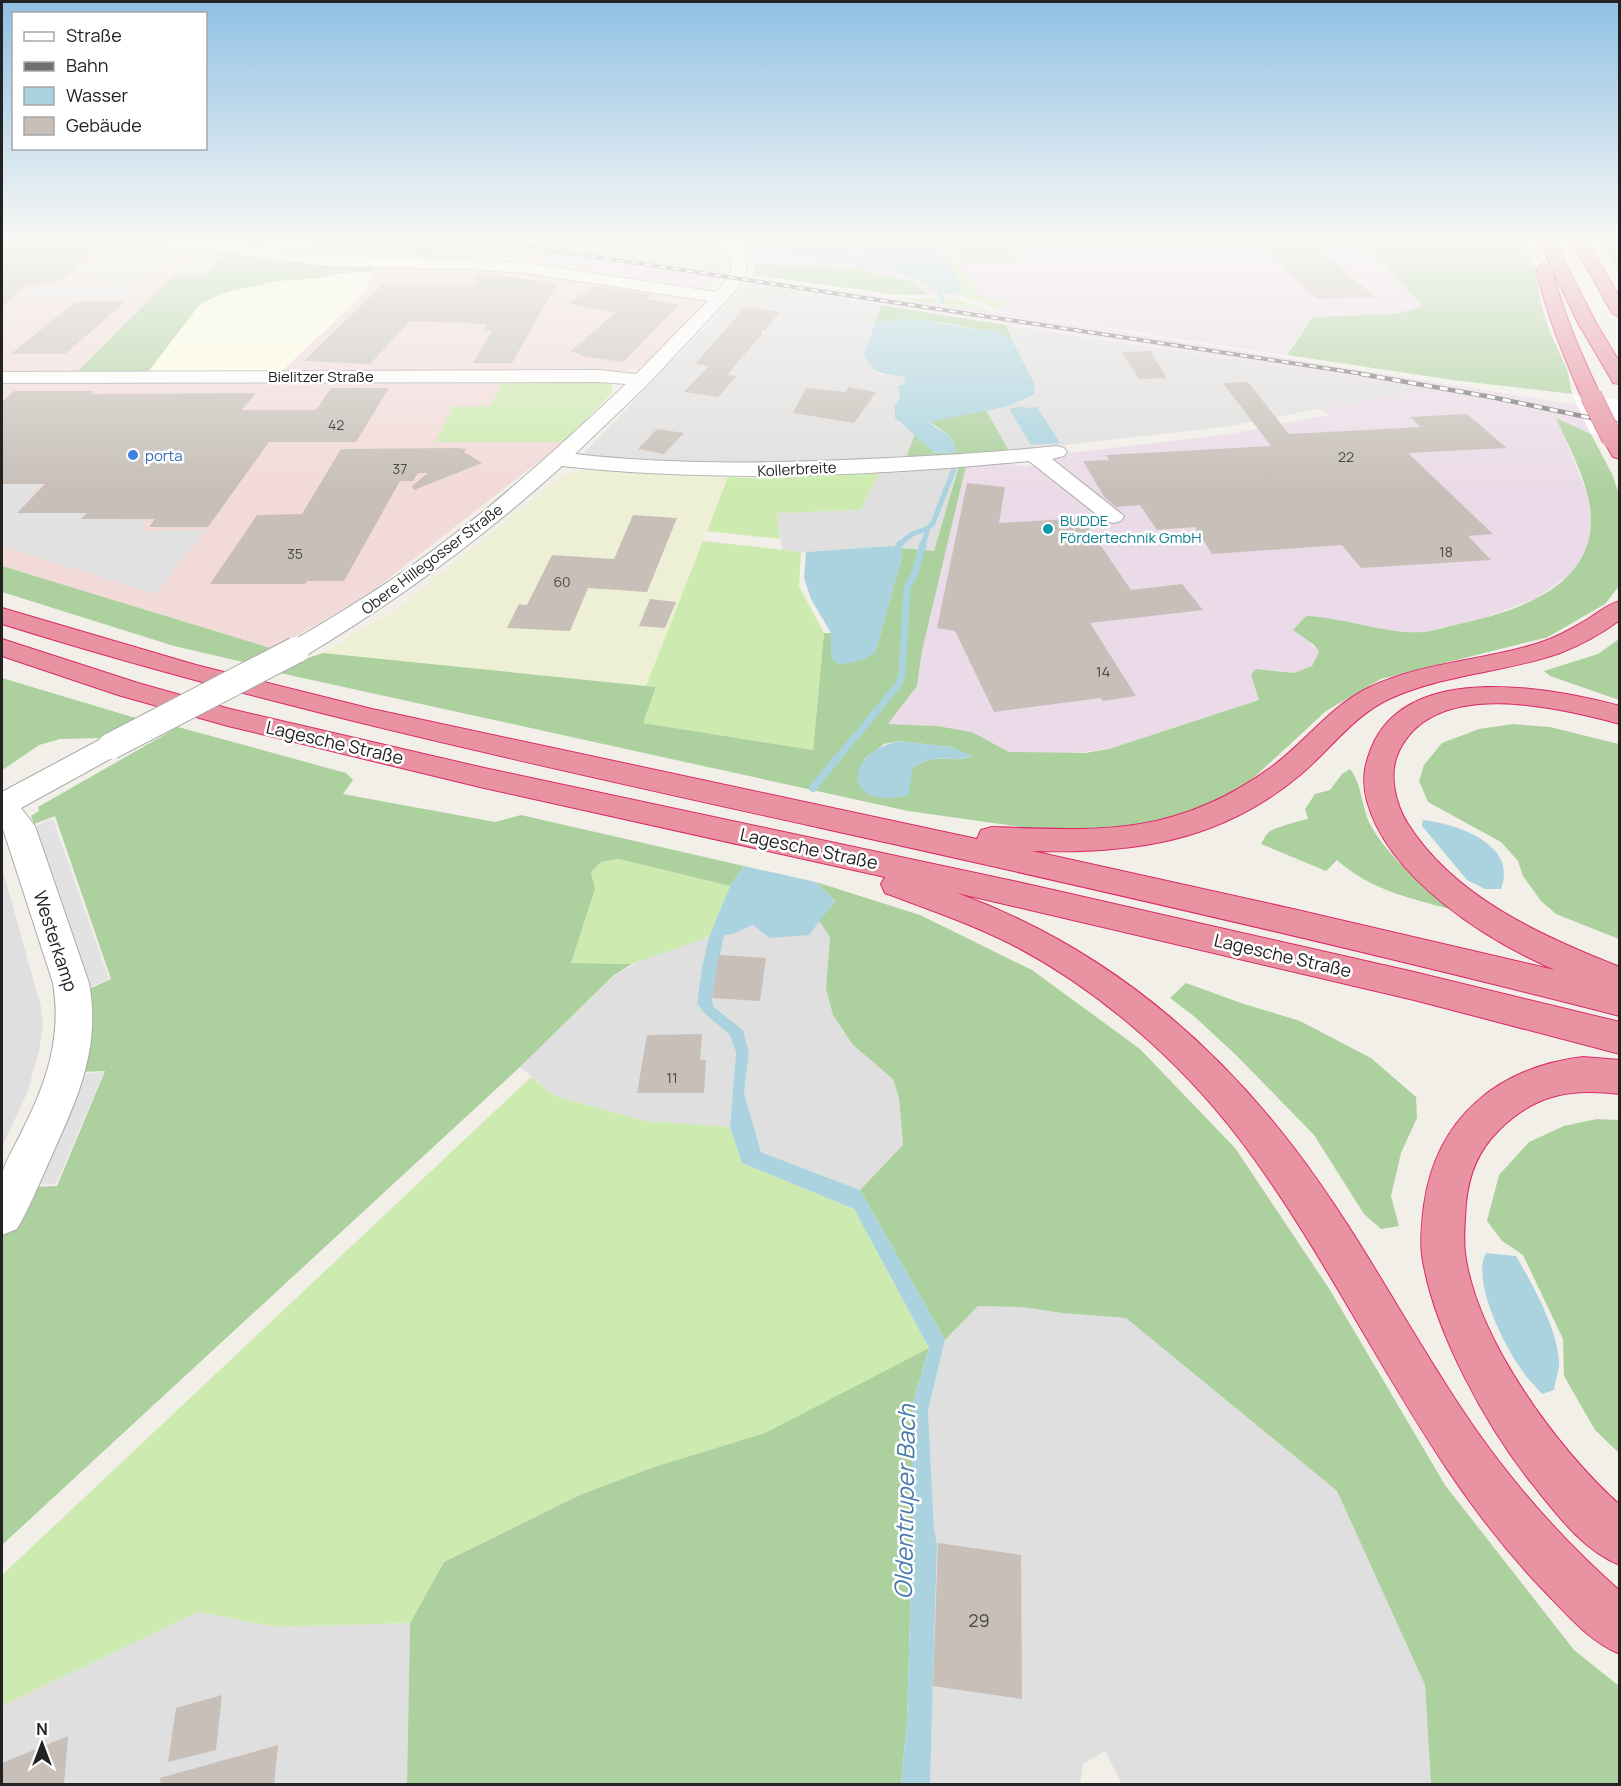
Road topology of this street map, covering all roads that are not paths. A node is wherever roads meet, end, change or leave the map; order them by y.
1 (697, 322) edge
2 (1560, 322) edge
3 (1588, 322) edge
4 (2, 377) edge
5 (1620, 379) edge
6 (641, 380) junction
7 (1616, 446) edge
8 (1057, 452) dead end
9 (1034, 454) junction
10 (560, 459) junction
11 (1113, 516) dead end
12 (1620, 608) edge
13 (2, 616) edge
14 (2, 648) edge
15 (1620, 714) edge
16 (750, 802) junction
17 (2, 804) edge
18 (788, 844) junction
19 (1620, 982) edge
20 (1620, 1001) edge
21 (1620, 1038) edge
22 (1620, 1077) edge
23 (2, 1215) edge
24 (1620, 1540) edge
25 (1620, 1627) edge

1 - 6 street, Obere Hillegosser Straße
2 - 7 highway, bridge
3 - 5 highway
4 - 6 street, Bielitzer Straße
6 - 10 street, Obere Hillegosser Straße
8 - 9 street, Kollerbreite
9 - 10 street, Kollerbreite
9 - 11 street
10 - 17 street, Obere Hillegosser Straße, bridge
12 - 16 highway
13 - 16 highway, Lagesche Straße
14 - 18 highway, Lagesche Straße
15 - 19 highway
16 - 20 highway, Lagesche Straße
17 - 23 street, Westerkamp
18 - 21 highway, Lagesche Straße
18 - 25 highway
22 - 24 highway

